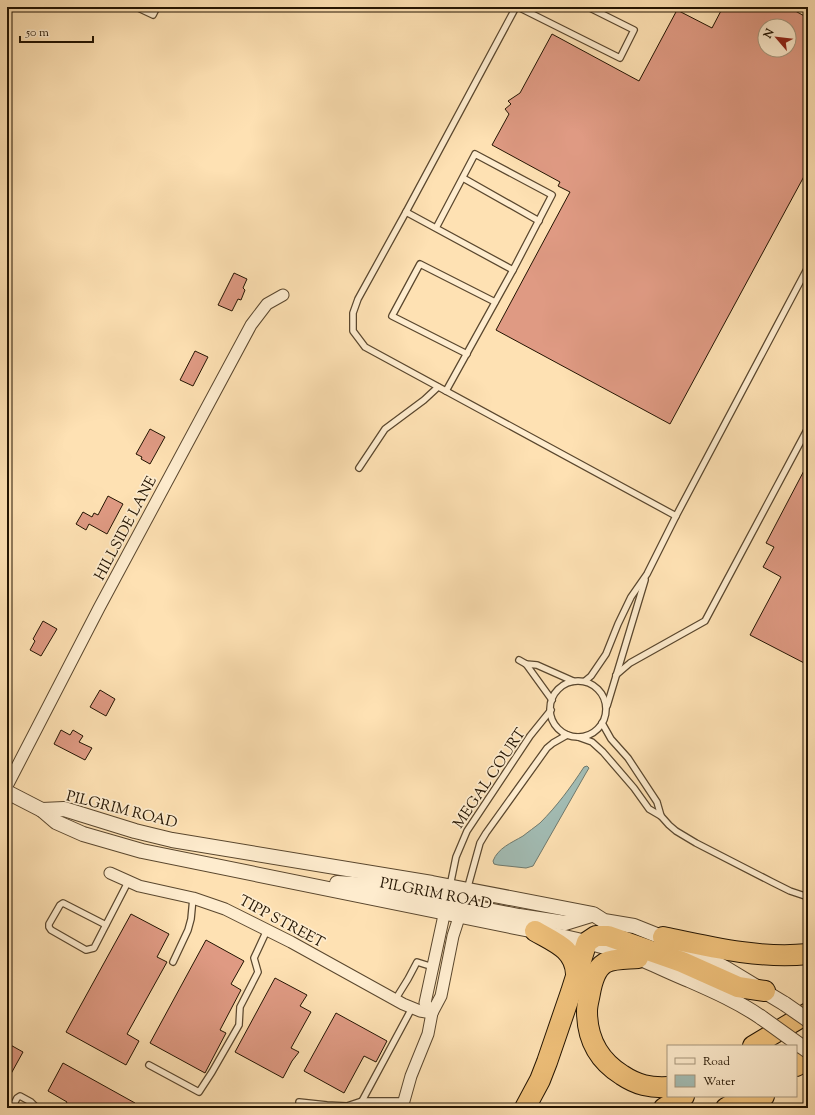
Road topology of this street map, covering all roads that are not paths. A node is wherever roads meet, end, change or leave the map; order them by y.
1 (136, 7) edge
2 (157, 7) edge
3 (517, 7) edge
4 (588, 7) edge
5 (463, 178) junction
6 (406, 212) junction
7 (539, 221) junction
8 (436, 228) junction
9 (808, 267) edge
10 (513, 270) junction
11 (283, 295) dead end
12 (495, 302) junction
13 (467, 354) junction
14 (438, 387) junction
15 (446, 391) junction
16 (808, 428) edge
17 (359, 468) dead end
18 (676, 516) junction
19 (647, 574) junction
20 (519, 660) dead end
21 (526, 664) junction
22 (616, 675) junction
23 (573, 681) junction
24 (585, 681) junction
25 (552, 700) junction
26 (607, 706) junction
27 (551, 710) junction
28 (602, 723) junction
29 (567, 735) junction
30 (578, 737) junction
31 (7, 786) edge
32 (7, 792) edge
33 (42, 810) junction
34 (661, 816) junction
35 (110, 873) dead end
36 (128, 882) junction
37 (467, 890) junction
38 (808, 897) edge
39 (193, 898) junction
40 (447, 899) junction
41 (461, 911) junction
42 (593, 914) junction
43 (106, 925) junction
44 (267, 930) junction
45 (535, 931) junction
46 (662, 937) junction
47 (587, 942) junction
48 (808, 954) edge
49 (638, 958) junction
50 (173, 962) dead end
51 (433, 966) junction
52 (576, 974) junction
53 (765, 991) junction
54 (395, 1000) junction
55 (412, 1008) junction
56 (432, 1013) junction
57 (808, 1013) edge
58 (808, 1020) edge
59 (755, 1045) edge
60 (769, 1045) edge
61 (808, 1051) edge
62 (808, 1059) edge
63 (148, 1065) dead end
64 (797, 1065) edge
65 (808, 1070) edge
66 (797, 1076) edge
67 (667, 1087) edge
68 (682, 1097) edge
69 (744, 1097) edge
70 (762, 1097) edge
71 (362, 1101) junction
72 (299, 1102) dead end
73 (403, 1105) edge
74 (12, 1108) edge
75 (36, 1108) edge
76 (525, 1108) edge
77 (664, 1108) edge
78 (726, 1108) edge
79 (744, 1108) edge

1 - 2 lane
3 - 4 lane
3 - 6 lane
5 - 7 lane
5 - 7 lane
5 - 8 lane
6 - 8 lane
6 - 14 lane
7 - 10 lane
8 - 10 lane
9 - 18 lane
10 - 12 lane
11 - 31 street, HILLSIDE LANE
12 - 13 lane
12 - 13 lane
13 - 15 lane
14 - 15 lane
14 - 17 lane
15 - 18 lane
16 - 22 lane
18 - 19 lane
19 - 22 lane
19 - 24 lane
20 - 21 lane
21 - 23 lane
21 - 25 lane
22 - 26 lane
23 - 24 lane
23 - 25 lane
24 - 26 lane
25 - 27 lane
26 - 28 lane
27 - 29 lane
27 - 40 lane, MEGAL COURT
28 - 30 lane
28 - 34 lane
29 - 30 lane
29 - 37 lane, MEGAL COURT
30 - 34 lane
32 - 33 street, PILGRIM ROAD
33 - 40 street, PILGRIM ROAD
33 - 40 street, PILGRIM ROAD
34 - 38 lane
35 - 36 street, TIPP STREET
36 - 39 street, TIPP STREET
36 - 43 lane
37 - 40 street, PILGRIM ROAD
37 - 41 street
37 - 42 street, PILGRIM ROAD
39 - 44 street, TIPP STREET
39 - 50 lane
40 - 41 street
40 - 51 street
41 - 42 street
41 - 45 street, PILGRIM ROAD
41 - 56 street
42 - 46 street, PILGRIM ROAD
43 - 43 lane
44 - 54 street, TIPP STREET
44 - 63 lane
45 - 47 street, PILGRIM ROAD
45 - 52 highway
46 - 48 highway
46 - 53 street, PILGRIM ROAD
47 - 49 street, PILGRIM ROAD
47 - 52 highway
47 - 53 highway
49 - 61 street, PILGRIM ROAD, bridge
49 - 67 highway
51 - 54 lane
51 - 56 street
52 - 76 highway
53 - 58 street, PILGRIM ROAD, bridge
54 - 55 street, TIPP STREET
55 - 56 street, TIPP STREET
55 - 71 lane
56 - 73 street
57 - 59 highway
58 - 60 highway
62 - 64 highway
65 - 66 highway
68 - 77 highway
69 - 78 highway
70 - 79 highway
71 - 72 lane
71 - 73 lane
74 - 75 lane

